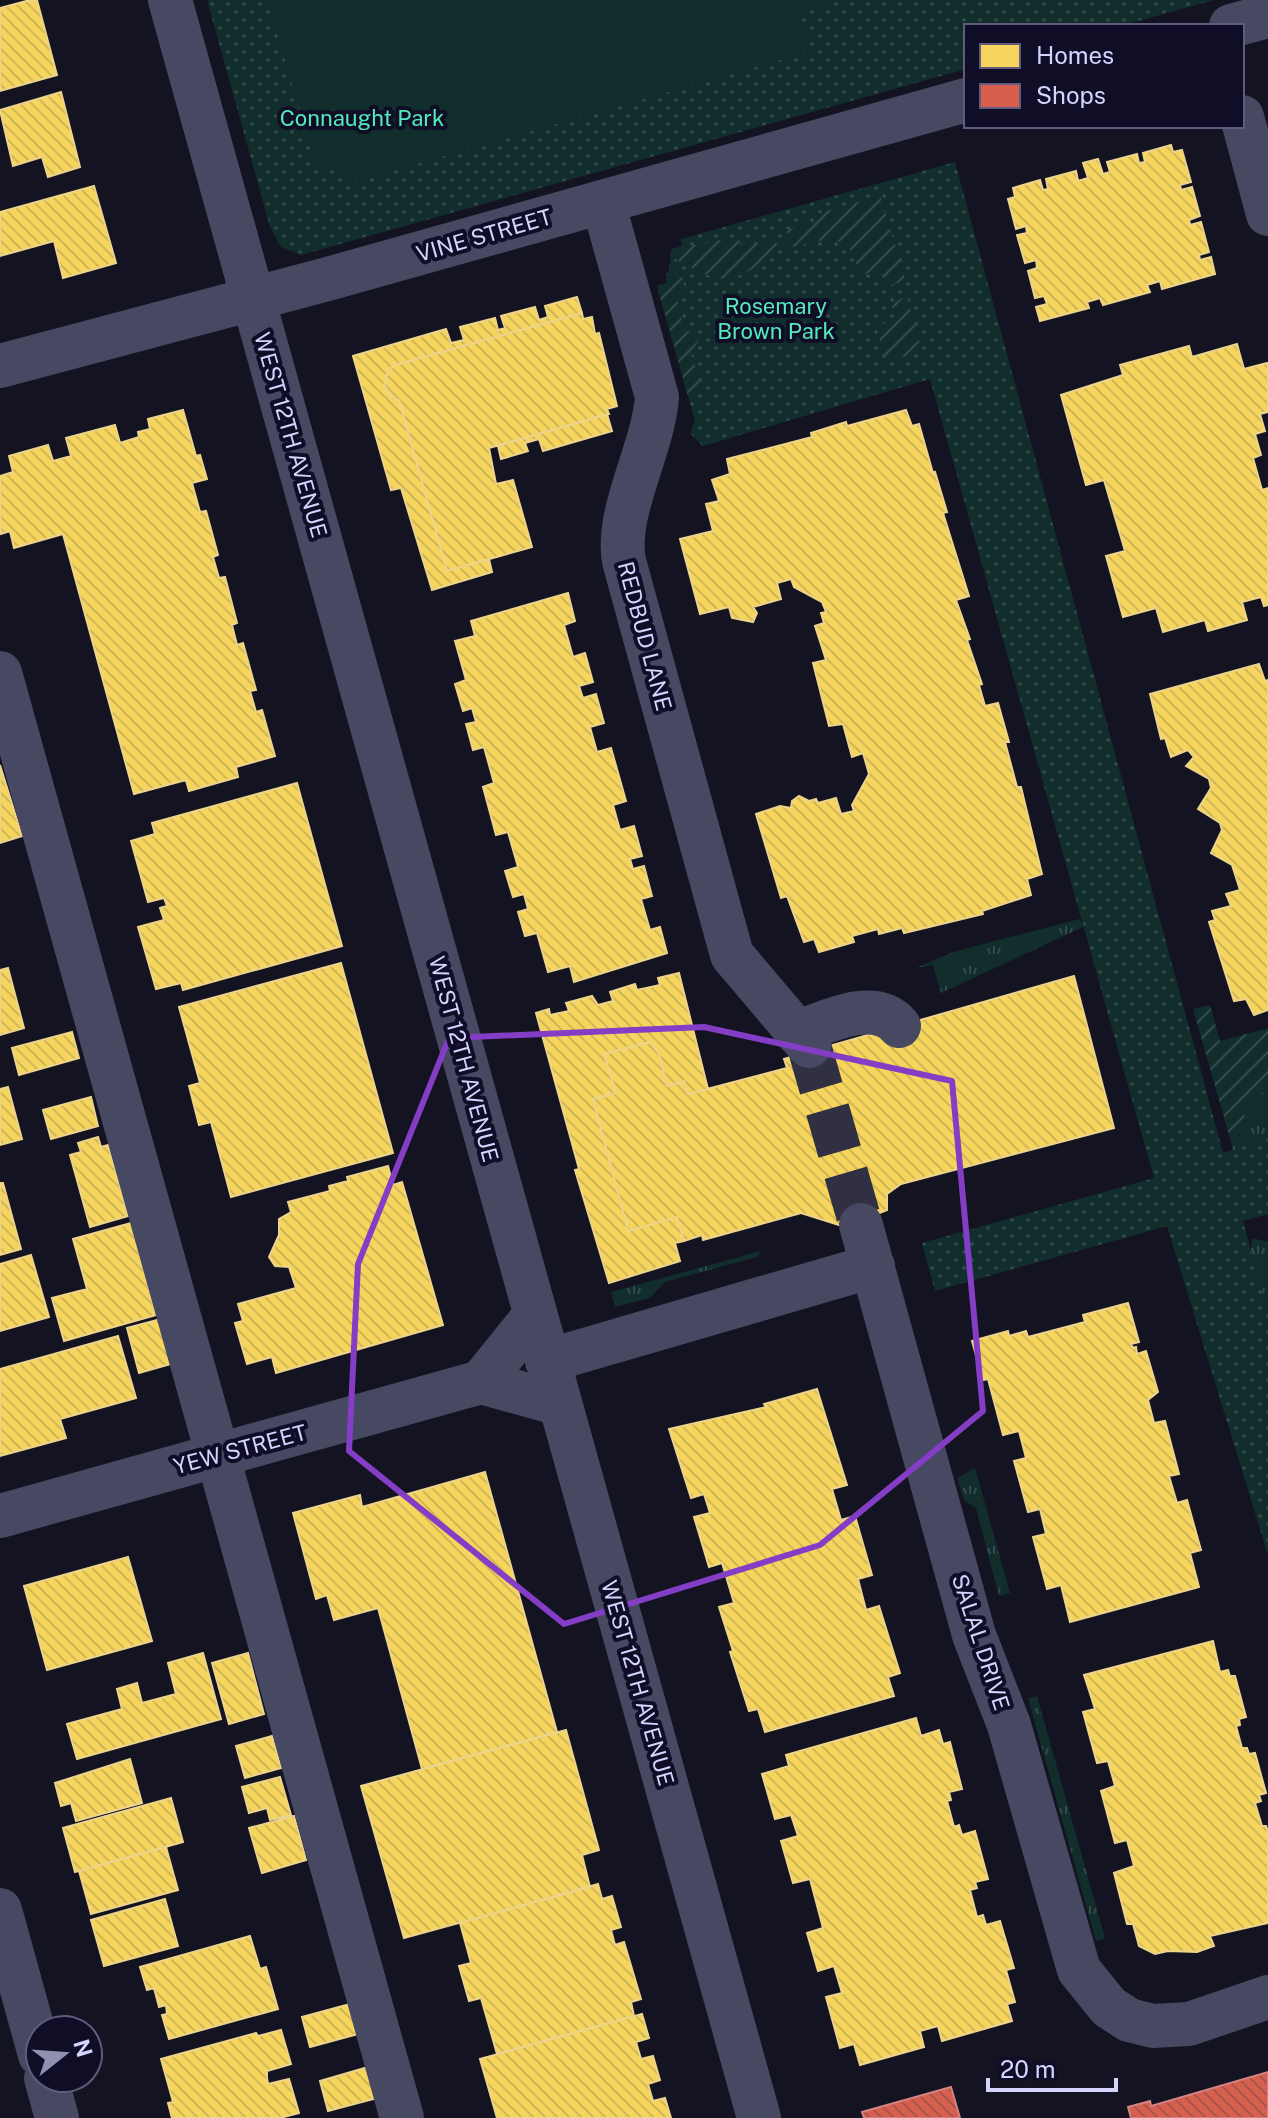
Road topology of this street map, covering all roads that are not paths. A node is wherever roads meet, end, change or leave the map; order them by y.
1 (170, 0) edge
2 (1268, 16) edge
3 (1238, 24) edge
4 (964, 101) edge
5 (1244, 124) edge
6 (603, 202) junction
7 (1268, 214) edge
8 (253, 298) junction
9 (0, 366) edge
10 (0, 673) edge
11 (899, 1026) dead end
12 (861, 1225) tunnel mouth
13 (873, 1266) junction
14 (535, 1315) junction
15 (547, 1361) junction
16 (481, 1382) junction
17 (560, 1404) junction
18 (216, 1455) junction
19 (0, 1516) edge
20 (0, 1910) edge
21 (1268, 1997) edge
22 (29, 2014) edge
23 (50, 2094) edge
24 (57, 2118) edge
25 (402, 2118) edge
26 (759, 2118) edge

1 - 8 street, WEST 12TH AVENUE
2 - 3 street
4 - 6 street, VINE STREET
5 - 7 street
6 - 8 street, VINE STREET
6 - 11 street, REDBUD LANE
8 - 9 street, VINE STREET
8 - 14 street, WEST 12TH AVENUE
10 - 18 street
12 - 13 street
13 - 15 street
13 - 21 street, SALAL DRIVE
14 - 15 street, WEST 12TH AVENUE
14 - 16 street
15 - 17 street, WEST 12TH AVENUE
16 - 17 street
16 - 18 street, YEW STREET
17 - 26 street, WEST 12TH AVENUE
18 - 19 street, YEW STREET
18 - 25 street
20 - 22 street
23 - 24 street

